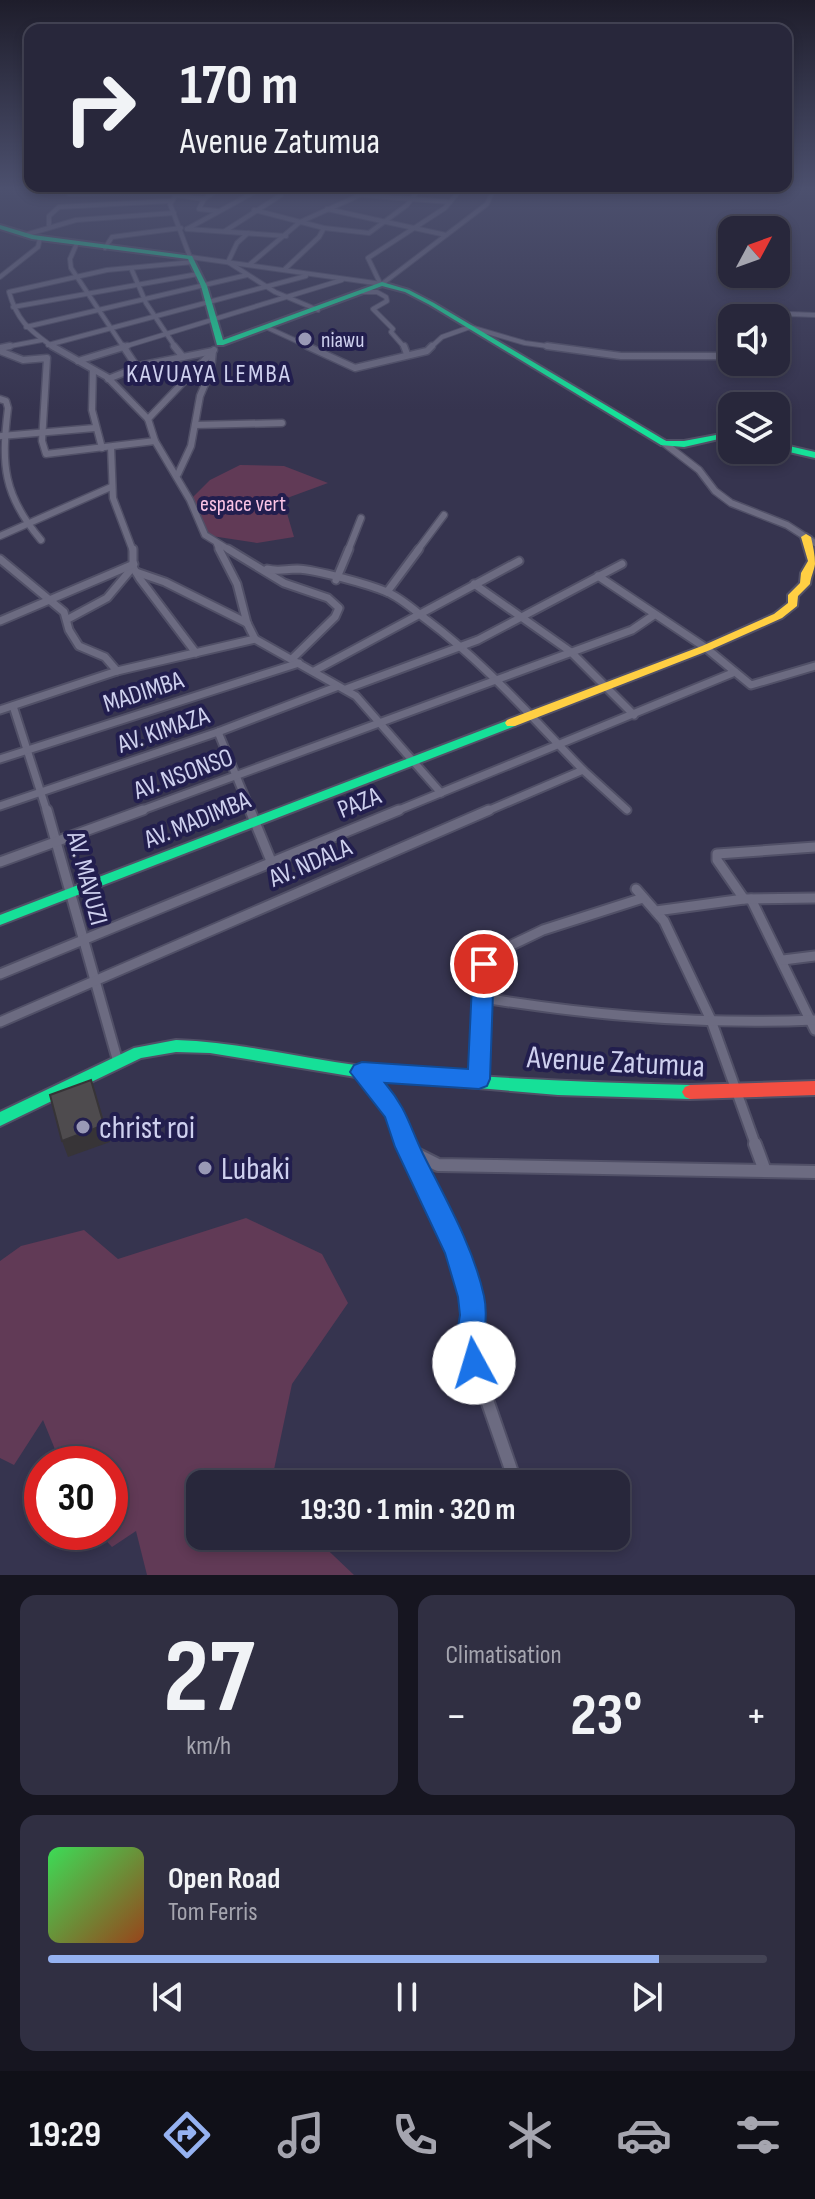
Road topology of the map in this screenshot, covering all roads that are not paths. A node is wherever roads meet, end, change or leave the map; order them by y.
1 (20, 262) edge
2 (69, 262) edge
3 (165, 262) edge
4 (194, 262) edge
5 (226, 262) edge
6 (228, 262) edge
7 (232, 262) edge
8 (252, 262) edge
9 (292, 262) edge
10 (370, 262) edge
11 (410, 262) edge
12 (249, 265) junction
13 (131, 268) junction
14 (285, 269) junction
15 (196, 270) junction
16 (310, 274) junction
17 (247, 275) junction
18 (77, 276) junction
19 (0, 279) edge
20 (347, 279) junction
21 (381, 284) junction
22 (135, 285) junction
23 (266, 287) junction
24 (10, 291) junction
25 (363, 292) junction
26 (87, 294) junction
27 (288, 298) junction
28 (143, 300) junction
29 (210, 302) junction
30 (13, 307) junction
31 (98, 310) junction
32 (318, 310) junction
33 (790, 314) edge
34 (815, 315) edge
35 (152, 317) junction
36 (216, 320) junction
37 (26, 327) junction
38 (266, 327) junction
39 (470, 327) junction
40 (110, 329) junction
41 (165, 334) junction
42 (42, 340) junction
43 (48, 345) junction
44 (122, 347) junction
45 (217, 347) junction
46 (0, 350) edge
47 (407, 354) junction
48 (718, 356) edge
49 (183, 357) junction
50 (78, 361) junction
51 (137, 367) junction
52 (93, 370) junction
53 (108, 379) junction
54 (0, 399) edge
55 (148, 419) junction
56 (282, 423) dead end
57 (195, 425) junction
58 (95, 428) junction
59 (43, 432) junction
60 (2, 436) edge
61 (718, 437) edge
62 (155, 441) junction
63 (664, 443) junction
64 (111, 447) junction
65 (102, 448) junction
66 (790, 449) edge
67 (815, 455) edge
68 (178, 474) dead end
69 (111, 487) junction
70 (444, 515) dead end
71 (361, 518) dead end
72 (25, 524) junction
73 (0, 536) edge
74 (41, 540) dead end
75 (811, 540) edge
76 (216, 543) junction
77 (0, 559) edge
78 (519, 561) dead end
79 (622, 564) dead end
80 (254, 566) junction
81 (134, 567) junction
82 (598, 576) junction
83 (336, 580) junction
84 (474, 584) junction
85 (387, 592) junction
86 (51, 598) junction
87 (420, 612) junction
88 (523, 615) junction
89 (654, 615) junction
90 (68, 619) junction
91 (0, 621) edge
92 (247, 623) junction
93 (255, 639) junction
94 (460, 647) junction
95 (706, 648) junction
96 (571, 652) junction
97 (196, 653) junction
98 (296, 660) junction
99 (815, 666) edge
100 (117, 671) junction
101 (314, 671) junction
102 (735, 672) junction
103 (494, 679) junction
104 (603, 686) junction
105 (341, 688) junction
106 (13, 706) junction
107 (0, 710) edge
108 (530, 714) junction
109 (634, 715) junction
110 (380, 721) junction
111 (218, 732) junction
112 (558, 746) junction
113 (29, 750) junction
114 (0, 759) edge
115 (411, 759) junction
116 (583, 770) junction
117 (236, 775) junction
118 (41, 791) junction
119 (441, 793) junction
120 (0, 806) edge
121 (627, 810) dead end
122 (254, 820) junction
123 (56, 842) junction
124 (815, 847) edge
125 (271, 861) junction
126 (0, 862) edge
127 (69, 894) junction
128 (815, 898) edge
129 (748, 899) junction
130 (656, 911) junction
131 (0, 920) edge
132 (82, 939) junction
133 (815, 956) edge
134 (783, 960) junction
135 (0, 974) edge
136 (93, 981) junction
137 (484, 998) junction
138 (711, 1020) junction
139 (0, 1022) edge
140 (814, 1024) edge
141 (118, 1062) junction
142 (362, 1072) junction
143 (479, 1079) junction
144 (815, 1088) edge
145 (736, 1091) junction
146 (0, 1119) edge
147 (407, 1147) junction
148 (765, 1171) junction
149 (815, 1172) edge
150 (511, 1470) edge

1 - 19 street
2 - 18 street
3 - 15 street
4 - 15 street
5 - 15 street
6 - 17 street
7 - 12 street
8 - 12 street
9 - 14 street
10 - 21 street
11 - 21 street
12 - 14 street
13 - 15 street
13 - 18 street
13 - 22 street
14 - 16 street
15 - 17 street
15 - 22 street
15 - 28 street
15 - 29 street
16 - 20 street
16 - 23 street
17 - 23 street
18 - 24 street
18 - 26 street
19 - 24 street
20 - 21 street
20 - 27 street
21 - 25 street
21 - 39 street
22 - 26 street
22 - 28 street
23 - 27 street
23 - 29 street
24 - 30 street
25 - 32 street
25 - 47 street
26 - 30 street
26 - 31 street
27 - 32 street
27 - 36 street
28 - 31 street
28 - 35 street
29 - 35 street
29 - 36 street
30 - 37 street
31 - 37 street
31 - 40 street
32 - 38 street
33 - 34 street
35 - 40 street
35 - 41 street
36 - 41 street
36 - 45 street
37 - 42 street
38 - 45 street
38 - 47 street
39 - 47 street
39 - 48 street
39 - 63 street
40 - 43 street
40 - 44 street
41 - 44 street
41 - 49 street
42 - 43 street
42 - 46 street
43 - 50 street
44 - 50 street
44 - 51 street
45 - 49 street
45 - 55 street
45 - 57 street
46 - 59 street
49 - 51 street
50 - 52 street
51 - 53 street
52 - 53 street
52 - 58 street
53 - 55 street
54 - 60 street
55 - 62 street
56 - 57 street
57 - 68 street
58 - 59 street
58 - 65 street
59 - 60 street
59 - 65 street
60 - 72 street
61 - 63 street
62 - 64 street
62 - 76 street
63 - 75 street
64 - 65 street
64 - 69 street
66 - 67 street
69 - 72 street
69 - 81 street
70 - 85 street
71 - 83 street
72 - 73 street
72 - 74 street
75 - 95 street, AV. MADIMBA
76 - 80 street
76 - 92 street
77 - 86 street
78 - 84 street
79 - 82 street, AV. KIMAZA
80 - 83 street
80 - 98 street
81 - 86 street
81 - 90 street
81 - 92 street
81 - 97 street
82 - 88 street, AV. KIMAZA
82 - 89 street
83 - 85 street
84 - 87 street
84 - 88 street
85 - 87 street
86 - 90 street
86 - 91 street
87 - 94 street
87 - 101 street
88 - 94 street, AV. KIMAZA
88 - 96 street
89 - 95 street
89 - 96 street, AV. NSONSO
90 - 100 street
92 - 93 street
93 - 97 street
93 - 98 street
94 - 103 street
94 - 105 street, AV. KIMAZA
95 - 102 street
95 - 104 street, AV. MADIMBA
96 - 103 street, AV. NSONSO
96 - 104 street
97 - 100 street
98 - 101 street
98 - 113 street, MADIMBA
99 - 102 street
100 - 106 street
101 - 105 street
102 - 109 street, PAZA
103 - 108 street
103 - 110 street, AV. NSONSO
104 - 108 street, AV. MADIMBA
104 - 109 street
105 - 110 street
105 - 111 street, AV. KIMAZA
106 - 107 street
106 - 113 street, AV. MAVUZI
108 - 112 street
108 - 115 street, AV. MADIMBA
109 - 112 street, PAZA
110 - 115 street
110 - 117 street, AV. NSONSO
111 - 117 street
111 - 118 street, AV. KIMAZA
112 - 116 street
112 - 119 street, PAZA
113 - 114 street, MADIMBA
113 - 118 street, AV. MAVUZI
115 - 119 street
115 - 122 street, AV. MADIMBA
116 - 121 street
116 - 136 street, AV. NDALA
117 - 122 street
117 - 123 street, AV. NSONSO
118 - 120 street, AV. KIMAZA
118 - 123 street, AV. MAVUZI
119 - 125 street, PAZA
122 - 125 street
122 - 127 street, AV. MADIMBA
123 - 126 street, AV. NSONSO
123 - 127 street, AV. MAVUZI
124 - 129 street
125 - 132 street, PAZA
127 - 131 street, AV. MADIMBA
127 - 132 street, AV. MAVUZI
128 - 129 street
129 - 130 street
129 - 134 street
130 - 137 street
130 - 138 street
132 - 135 street, PAZA
132 - 136 street, AV. MAVUZI
133 - 134 street
134 - 140 street
136 - 139 street, AV. NDALA
136 - 141 street, AV. MAVUZI
137 - 138 street
137 - 143 street
138 - 140 street
138 - 145 street
141 - 142 street, Avenue Zatumua
141 - 146 street, Avenue Zatumua
142 - 143 street, Avenue Zatumua
142 - 147 street
143 - 145 street, Avenue Zatumua
144 - 145 street, Avenue Zatumua
145 - 148 street
147 - 148 street
147 - 150 street
148 - 149 street

